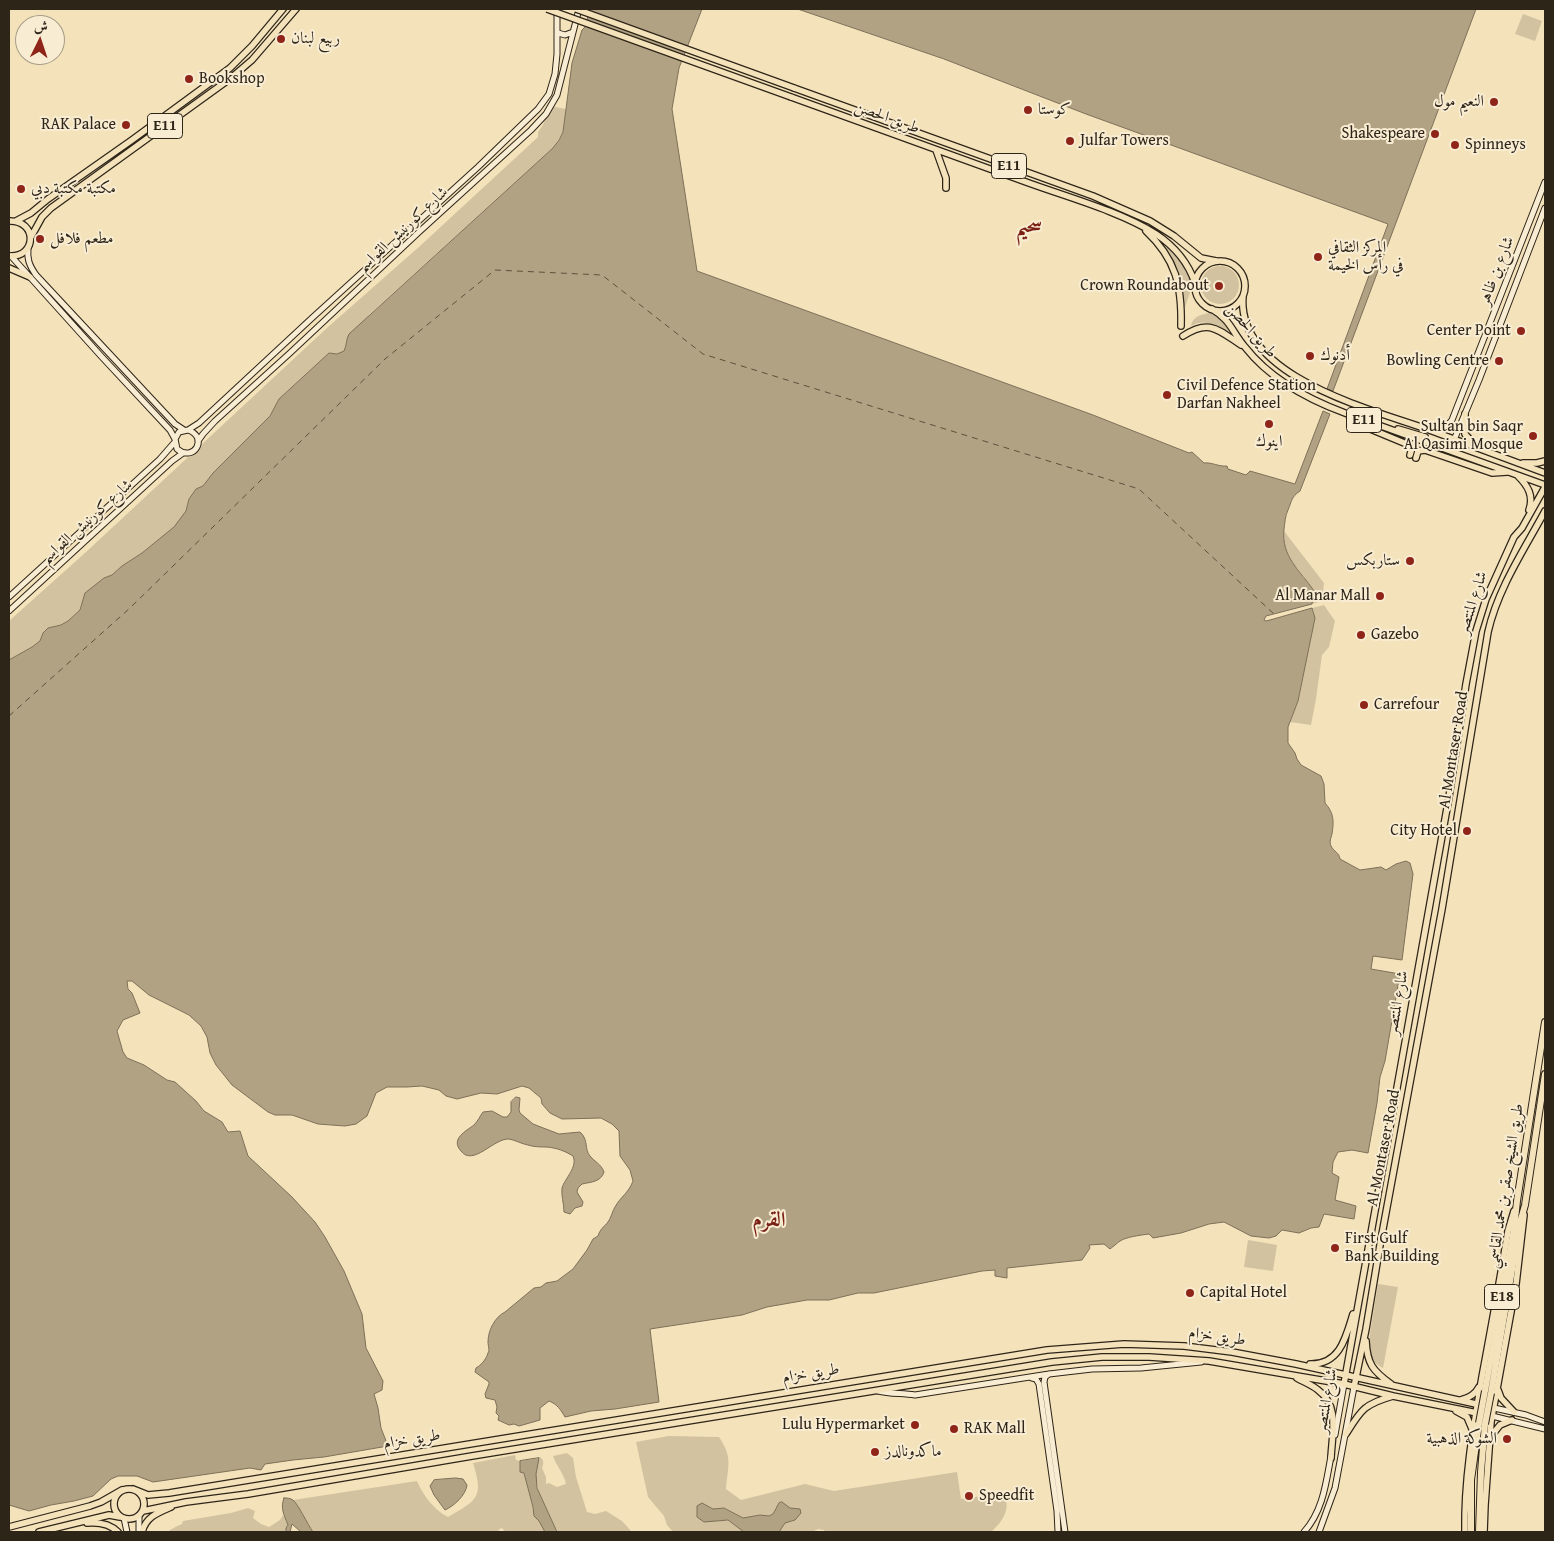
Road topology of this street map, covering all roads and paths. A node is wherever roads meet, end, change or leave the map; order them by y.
1 (283, 9) edge
2 (296, 9) edge
3 (547, 9) edge
4 (557, 9) edge
5 (578, 9) edge
6 (574, 31) junction
7 (558, 33) junction
8 (936, 150) junction
9 (484, 153) dead end
10 (484, 161) junction
11 (1545, 182) edge
12 (946, 188) dead end
13 (1545, 208) edge
14 (9, 221) edge
15 (16, 221) junction
16 (1132, 222) junction
17 (31, 238) junction
18 (28, 248) junction
19 (10, 256) edge
20 (1216, 261) junction
21 (9, 268) edge
22 (30, 277) junction
23 (1195, 283) junction
24 (1243, 296) junction
25 (1212, 309) junction
26 (1491, 321) junction
27 (1181, 326) dead end
28 (1183, 336) dead end
29 (1494, 340) junction
30 (1244, 347) junction
31 (1344, 413) junction
32 (1465, 414) junction
33 (1386, 428) junction
34 (1422, 428) junction
35 (186, 430) junction
36 (1454, 440) junction
37 (175, 441) junction
38 (198, 441) junction
39 (1488, 452) junction
40 (183, 453) junction
41 (1513, 461) junction
42 (1545, 461) edge
43 (1512, 472) junction
44 (1545, 473) edge
45 (1545, 486) edge
46 (1545, 511) edge
47 (1545, 516) edge
48 (1522, 528) junction
49 (1533, 533) junction
50 (9, 597) edge
51 (9, 611) edge
52 (1480, 614) junction
53 (1487, 638) junction
54 (1545, 1022) edge
55 (1545, 1074) edge
56 (1517, 1202) junction
57 (1525, 1205) junction
58 (1360, 1295) junction
59 (1366, 1329) junction
60 (1187, 1346) junction
61 (1155, 1357) junction
62 (1209, 1362) junction
63 (1296, 1364) junction
64 (1049, 1374) junction
65 (1291, 1375) junction
66 (1346, 1375) junction
67 (1031, 1377) junction
68 (1356, 1378) junction
69 (1481, 1383) junction
70 (1344, 1384) junction
71 (1392, 1386) junction
72 (1354, 1387) junction
73 (1498, 1388) junction
74 (876, 1390) junction
75 (1488, 1392) junction
76 (1393, 1396) junction
77 (1455, 1399) junction
78 (1477, 1404) junction
79 (1449, 1408) junction
80 (1494, 1408) junction
81 (1514, 1412) junction
82 (1476, 1413) junction
83 (1492, 1416) junction
84 (1512, 1420) junction
85 (1545, 1422) edge
86 (1482, 1424) junction
87 (1545, 1429) edge
88 (1473, 1431) junction
89 (1346, 1434) junction
90 (1490, 1439) junction
91 (1331, 1458) junction
92 (133, 1489) junction
93 (122, 1490) junction
94 (186, 1502) junction
95 (141, 1513) junction
96 (122, 1518) junction
97 (66, 1526) junction
98 (9, 1527) edge
99 (40, 1532) edge
100 (118, 1532) edge
101 (127, 1532) edge
102 (141, 1532) edge
103 (1058, 1532) edge
104 (1065, 1532) edge
105 (1304, 1532) edge
106 (1319, 1532) edge
107 (1465, 1532) edge
108 (1471, 1532) edge
109 (1479, 1532) edge
110 (1484, 1532) edge

1 - 15 main road, E11
2 - 17 main road, E11
3 - 8 main road, طريق الحصن / E11, bridge
4 - 7 street, شارع كورنيش القواسم
5 - 6 street, شارع كورنيش القواسم
5 - 20 main road, طريق الحصن / E11, bridge
6 - 7 street
6 - 38 street, شارع كورنيش القواسم
7 - 10 street, شارع كورنيش القواسم
8 - 12 main road
8 - 16 main road, طريق الحصن / E11
9 - 10 street
10 - 35 street, شارع كورنيش القواسم
11 - 26 street, شارع بن ظاهر
13 - 29 street, شارع بن ظاهر
14 - 15 main road
15 - 17 main road
16 - 23 main road, طريق الحصن / E11
16 - 27 main road
17 - 18 main road
18 - 19 main road
18 - 35 street
19 - 22 street
20 - 23 main road
20 - 24 main road
21 - 22 main road
22 - 37 street
23 - 25 main road
24 - 25 main road
24 - 34 main road, طريق الحصن / E11
25 - 30 main road, طريق الحصن / E11
26 - 29 street
26 - 34 street, شارع بن ظاهر
28 - 30 main road
29 - 32 street, شارع بن ظاهر
30 - 31 main road, طريق الحصن / E11
31 - 33 main road, طريق الحصن / E11
31 - 43 main road
32 - 36 street, شارع بن ظاهر
32 - 39 main road
33 - 36 main road
33 - 43 main road, طريق الحصن / E11
34 - 36 main road, طريق الحصن / E11
35 - 37 street
35 - 38 street
36 - 39 main road, طريق الحصن / E11
37 - 40 street
37 - 50 street, شارع كورنيش القواسم
38 - 40 street
39 - 41 main road, طريق الحصن / E11
40 - 51 street, شارع كورنيش القواسم
41 - 42 main road
41 - 44 main road, طريق الحصن / E11
43 - 45 main road, طريق الحصن / E11
43 - 48 main road
45 - 48 main road, شارع المنتصر
46 - 49 main road, Al Montaser Road
47 - 49 main road
48 - 52 main road, شارع المنتصر
49 - 53 main road, Al Montaser Road
52 - 53 main road
52 - 58 main road, شارع المنتصر
53 - 59 main road, Al Montaser Road
54 - 56 highway, طريق الشيخ صقر بن محمد القاسمي / E18
55 - 57 highway, طريق الشيخ صقر بن محمد القاسمي / E18
56 - 69 main road
56 - 75 highway, طريق الشيخ صقر بن محمد القاسمي / E18
57 - 73 main road
57 - 75 highway, طريق الشيخ صقر بن محمد القاسمي / E18
58 - 63 main road
58 - 66 main road, شارع المنتصر
59 - 68 main road, شارع المنتصر
59 - 71 main road
60 - 61 main road
60 - 63 main road, طريق خزام
60 - 92 main road, طريق خزام
61 - 62 main road, طريق خزام
61 - 74 main road, طريق خزام
62 - 64 street
62 - 65 main road, طريق خزام
63 - 66 main road, طريق خزام
64 - 67 street
64 - 104 street
65 - 70 main road, طريق خزام
65 - 91 main road
66 - 68 main road, طريق خزام
66 - 70 main road, شارع المنتصر
67 - 74 street
67 - 103 street
68 - 71 main road, طريق خزام
68 - 72 main road, شارع المنتصر
69 - 77 main road
69 - 78 main road
70 - 72 main road, طريق خزام
70 - 91 street, شارع المنتصر
71 - 77 main road, طريق خزام
72 - 76 main road, طريق خزام
72 - 89 street, شارع المنتصر
73 - 80 main road
73 - 81 main road
74 - 94 main road, طريق خزام
75 - 86 highway, طريق الشيخ صقر بن محمد القاسمي / E18, bridge
76 - 79 main road, طريق خزام
76 - 89 main road
77 - 78 main road, طريق خزام
78 - 80 main road, طريق خزام
78 - 82 main road
79 - 82 main road, طريق خزام
79 - 88 main road
80 - 81 street
80 - 83 main road
81 - 85 street
82 - 83 main road, طريق خزام
82 - 88 main road
83 - 84 street
83 - 90 main road
84 - 87 street
84 - 90 main road
86 - 108 highway, طريق الشيخ صقر بن محمد القاسمي / E18
86 - 109 highway, طريق الشيخ صقر بن محمد القاسمي / E18
88 - 107 main road
89 - 106 street, شارع المنتصر
90 - 110 main road
91 - 105 street, شارع المنتصر
92 - 93 main road
92 - 95 main road
93 - 96 main road
93 - 98 main road
94 - 95 main road, طريق خزام
94 - 102 main road
95 - 96 main road
95 - 102 street
96 - 97 main road
96 - 101 street
97 - 99 main road
97 - 100 main road

